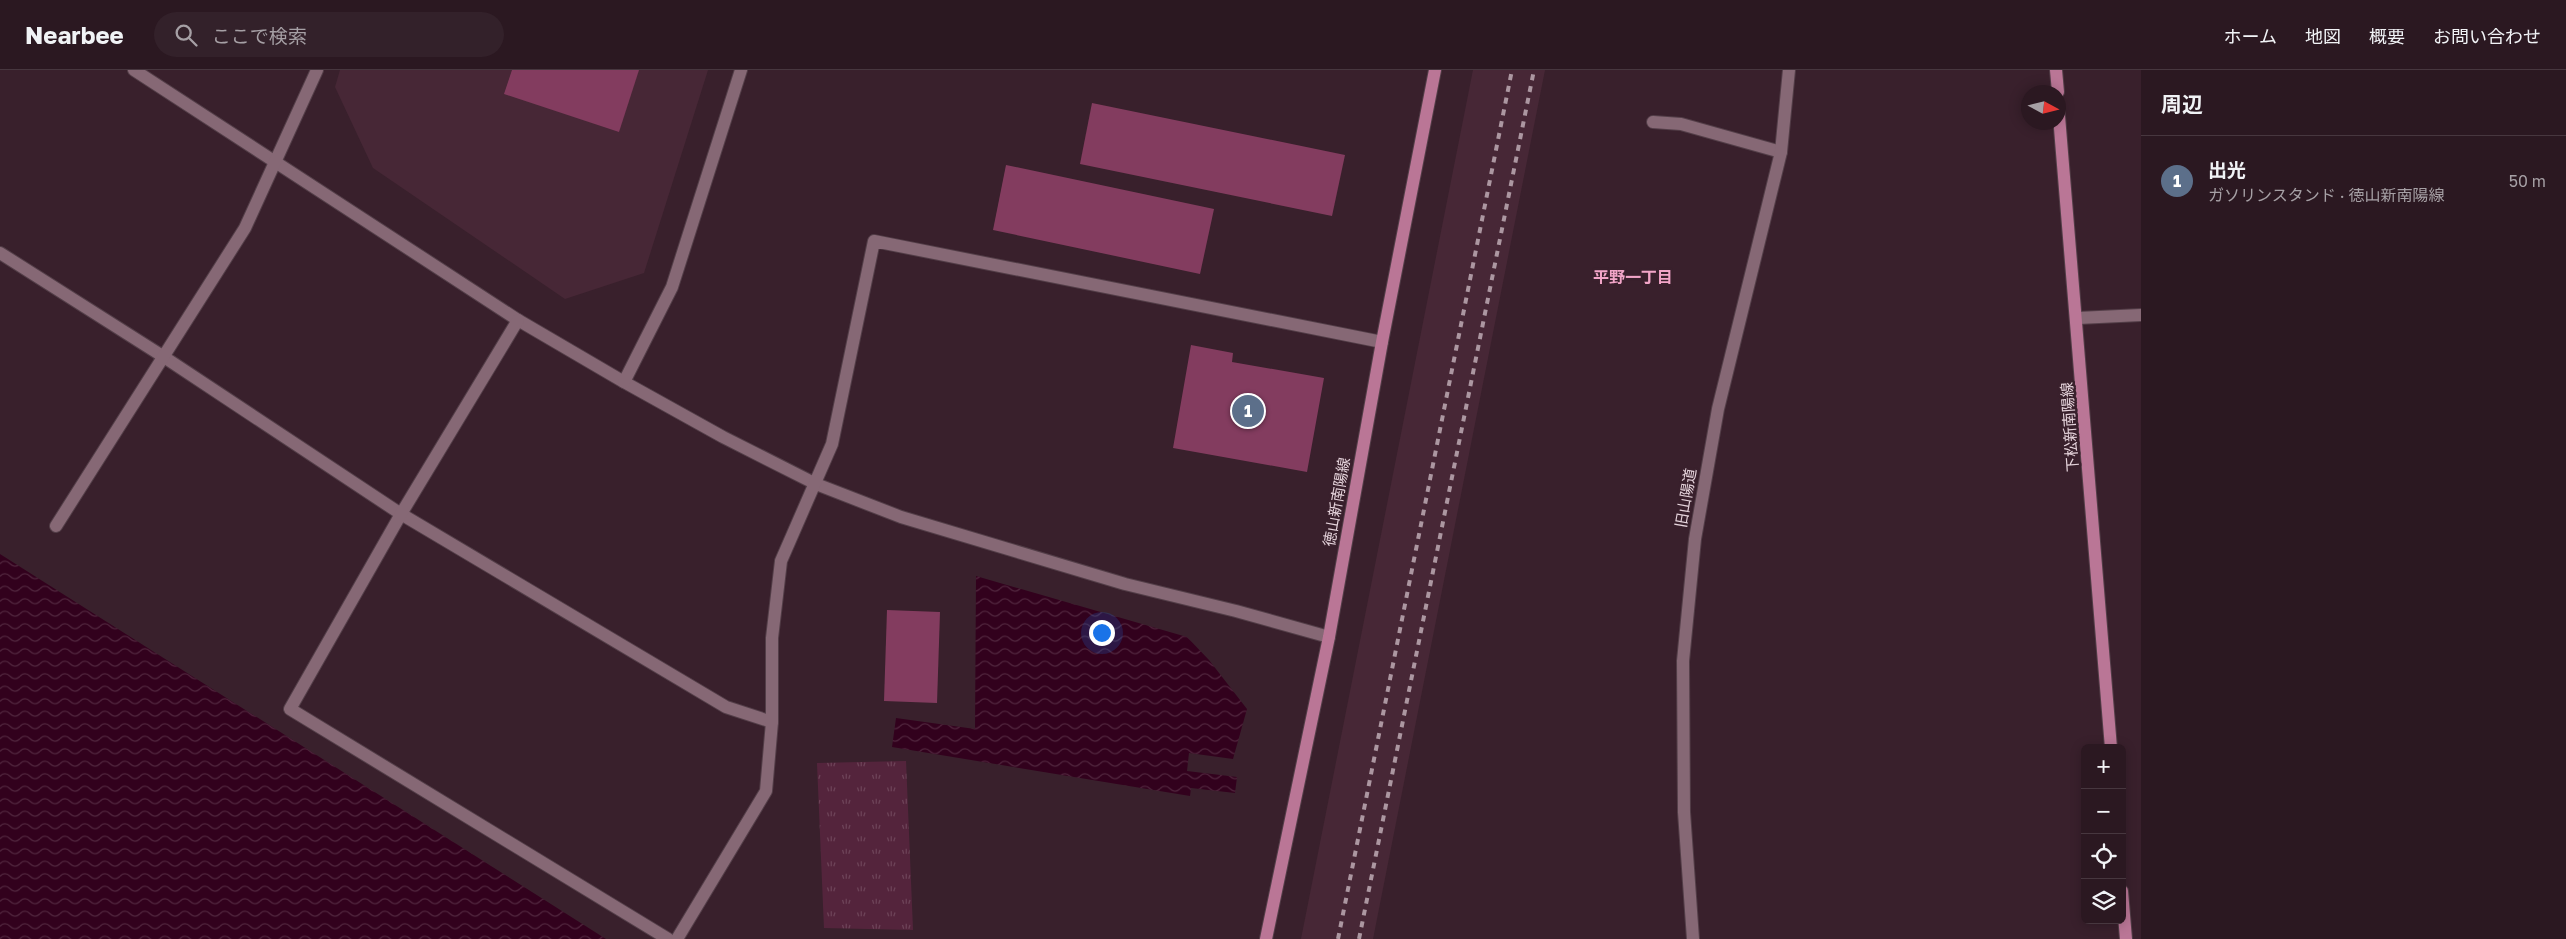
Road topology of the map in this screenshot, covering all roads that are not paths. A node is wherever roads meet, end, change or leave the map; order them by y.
1 (134, 70) edge
2 (317, 70) edge
3 (741, 70) edge
4 (1435, 70) edge
5 (1789, 70) edge
6 (2056, 70) edge
7 (2057, 85) edge
8 (1653, 122) dead end
9 (2060, 130) edge
10 (1781, 152) junction
11 (275, 160) junction
12 (0, 253) edge
13 (2141, 315) edge
14 (2078, 318) junction
15 (518, 320) junction
16 (1382, 342) junction
17 (164, 357) junction
18 (624, 382) junction
19 (816, 484) junction
20 (401, 514) junction
21 (56, 526) dead end
22 (1329, 637) junction
23 (772, 722) junction
24 (2111, 744) edge
25 (2125, 924) edge
26 (668, 939) edge
27 (677, 939) edge
28 (1266, 939) edge
29 (1693, 939) edge
30 (2126, 939) edge

1 - 11 street
2 - 11 street
3 - 18 street
4 - 16 main road, 徳山新南陽線
5 - 10 street, 旧山陽道
6 - 7 main road
8 - 10 street
9 - 14 main road, 下松新南陽線
10 - 29 street, 旧山陽道
11 - 15 street
11 - 17 street
12 - 17 street
13 - 14 street
14 - 24 main road, 下松新南陽線
15 - 18 street
15 - 20 street
16 - 19 street
16 - 22 main road, 徳山新南陽線
17 - 20 street
17 - 21 street
18 - 19 street
19 - 22 street
19 - 23 street
20 - 23 street
20 - 26 street
22 - 28 main road, 徳山新南陽線
23 - 27 street
25 - 30 main road

